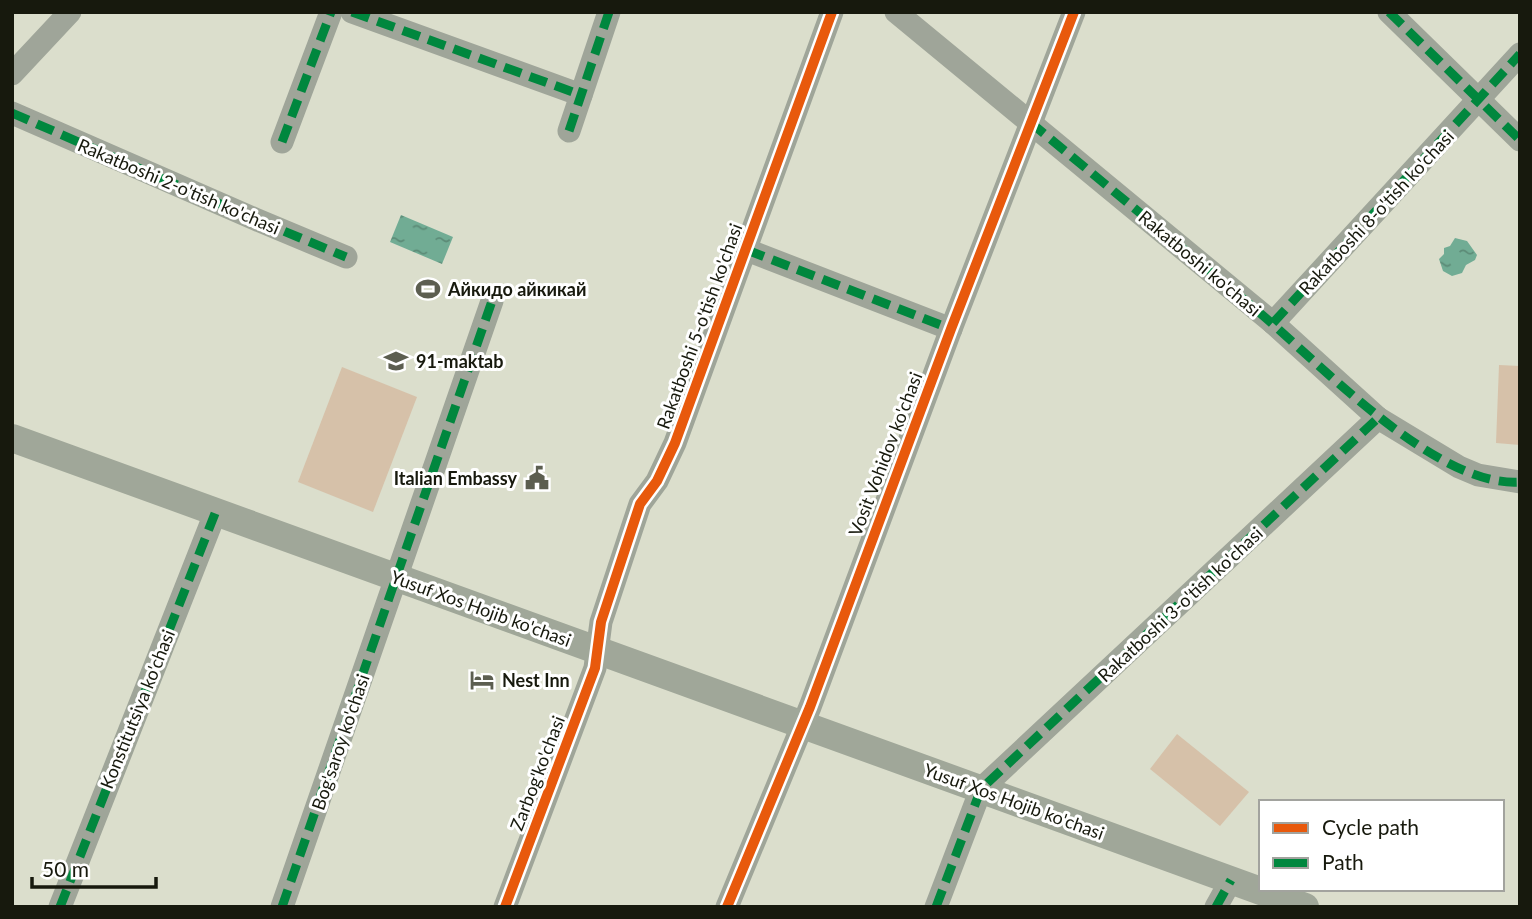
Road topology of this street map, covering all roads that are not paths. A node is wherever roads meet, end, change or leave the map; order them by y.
1 (71, 12) edge
2 (331, 12) edge
3 (352, 12) edge
4 (609, 12) edge
5 (832, 12) edge
6 (896, 12) edge
7 (1074, 12) edge
8 (1388, 12) edge
9 (1520, 54) edge
10 (12, 74) edge
11 (581, 94) junction
12 (1479, 100) junction
13 (12, 113) edge
14 (1030, 122) junction
15 (569, 131) dead end
16 (1520, 140) edge
17 (282, 142) dead end
18 (747, 250) junction
19 (346, 257) dead end
20 (492, 301) dead end
21 (1273, 323) junction
22 (951, 329) junction
23 (1378, 418) junction
24 (12, 438) edge
25 (1520, 482) edge
26 (216, 511) junction
27 (398, 577) junction
28 (597, 650) junction
29 (803, 725) junction
30 (981, 789) junction
31 (1231, 880) junction
32 (1259, 890) edge
33 (1261, 891) edge
34 (60, 907) edge
35 (282, 907) edge
36 (505, 907) edge
37 (727, 907) edge
38 (936, 907) edge
39 (1216, 907) edge
40 (1305, 907) edge

1 - 10 street
2 - 17 street
3 - 11 street
4 - 11 street
5 - 18 street, Rakatboshi 5-o'tish ko'chasi
6 - 14 street, Rakatboshi ko'chasi
7 - 14 street, Vosit Vohidov ko'chasi
8 - 12 street
9 - 12 street, Rakatboshi 8-o'tish ko'chasi
11 - 15 street
12 - 16 street
12 - 21 street, Rakatboshi 8-o'tish ko'chasi
13 - 19 street, Rakatboshi 2-o'tish ko'chasi
14 - 21 street, Rakatboshi ko'chasi
14 - 22 street, Vosit Vohidov ko'chasi
18 - 22 street, Rakatboshi 5-o'tish ko'chasi
18 - 28 street, Rakatboshi 5-o'tish ko'chasi
20 - 27 street, Bog'saroy ko'chasi
21 - 23 street, Rakatboshi ko'chasi
22 - 29 street, Vosit Vohidov ko'chasi
23 - 25 street, Rakatboshi ko'chasi
23 - 30 street, Rakatboshi 3-o'tish ko'chasi
24 - 26 main road, Yusuf Xos Hojib ko'chasi
26 - 27 main road, Yusuf Xos Hojib ko'chasi
26 - 34 street, Konstitutsiya ko'chasi
27 - 28 main road, Yusuf Xos Hojib ko'chasi
27 - 35 street, Bog'saroy ko'chasi
28 - 29 main road, Yusuf Xos Hojib ko'chasi
28 - 36 street, Zarbog'ko'chasi
29 - 30 main road, Yusuf Xos Hojib ko'chasi
29 - 37 street, Vosit Vohidov ko'chasi
30 - 31 main road, Yusuf Xos Hojib ko'chasi
30 - 38 street
31 - 32 main road, Yusuf Xos Hojib ko'chasi
31 - 39 street
33 - 40 main road, Yusuf Xos Hojib ko'chasi

